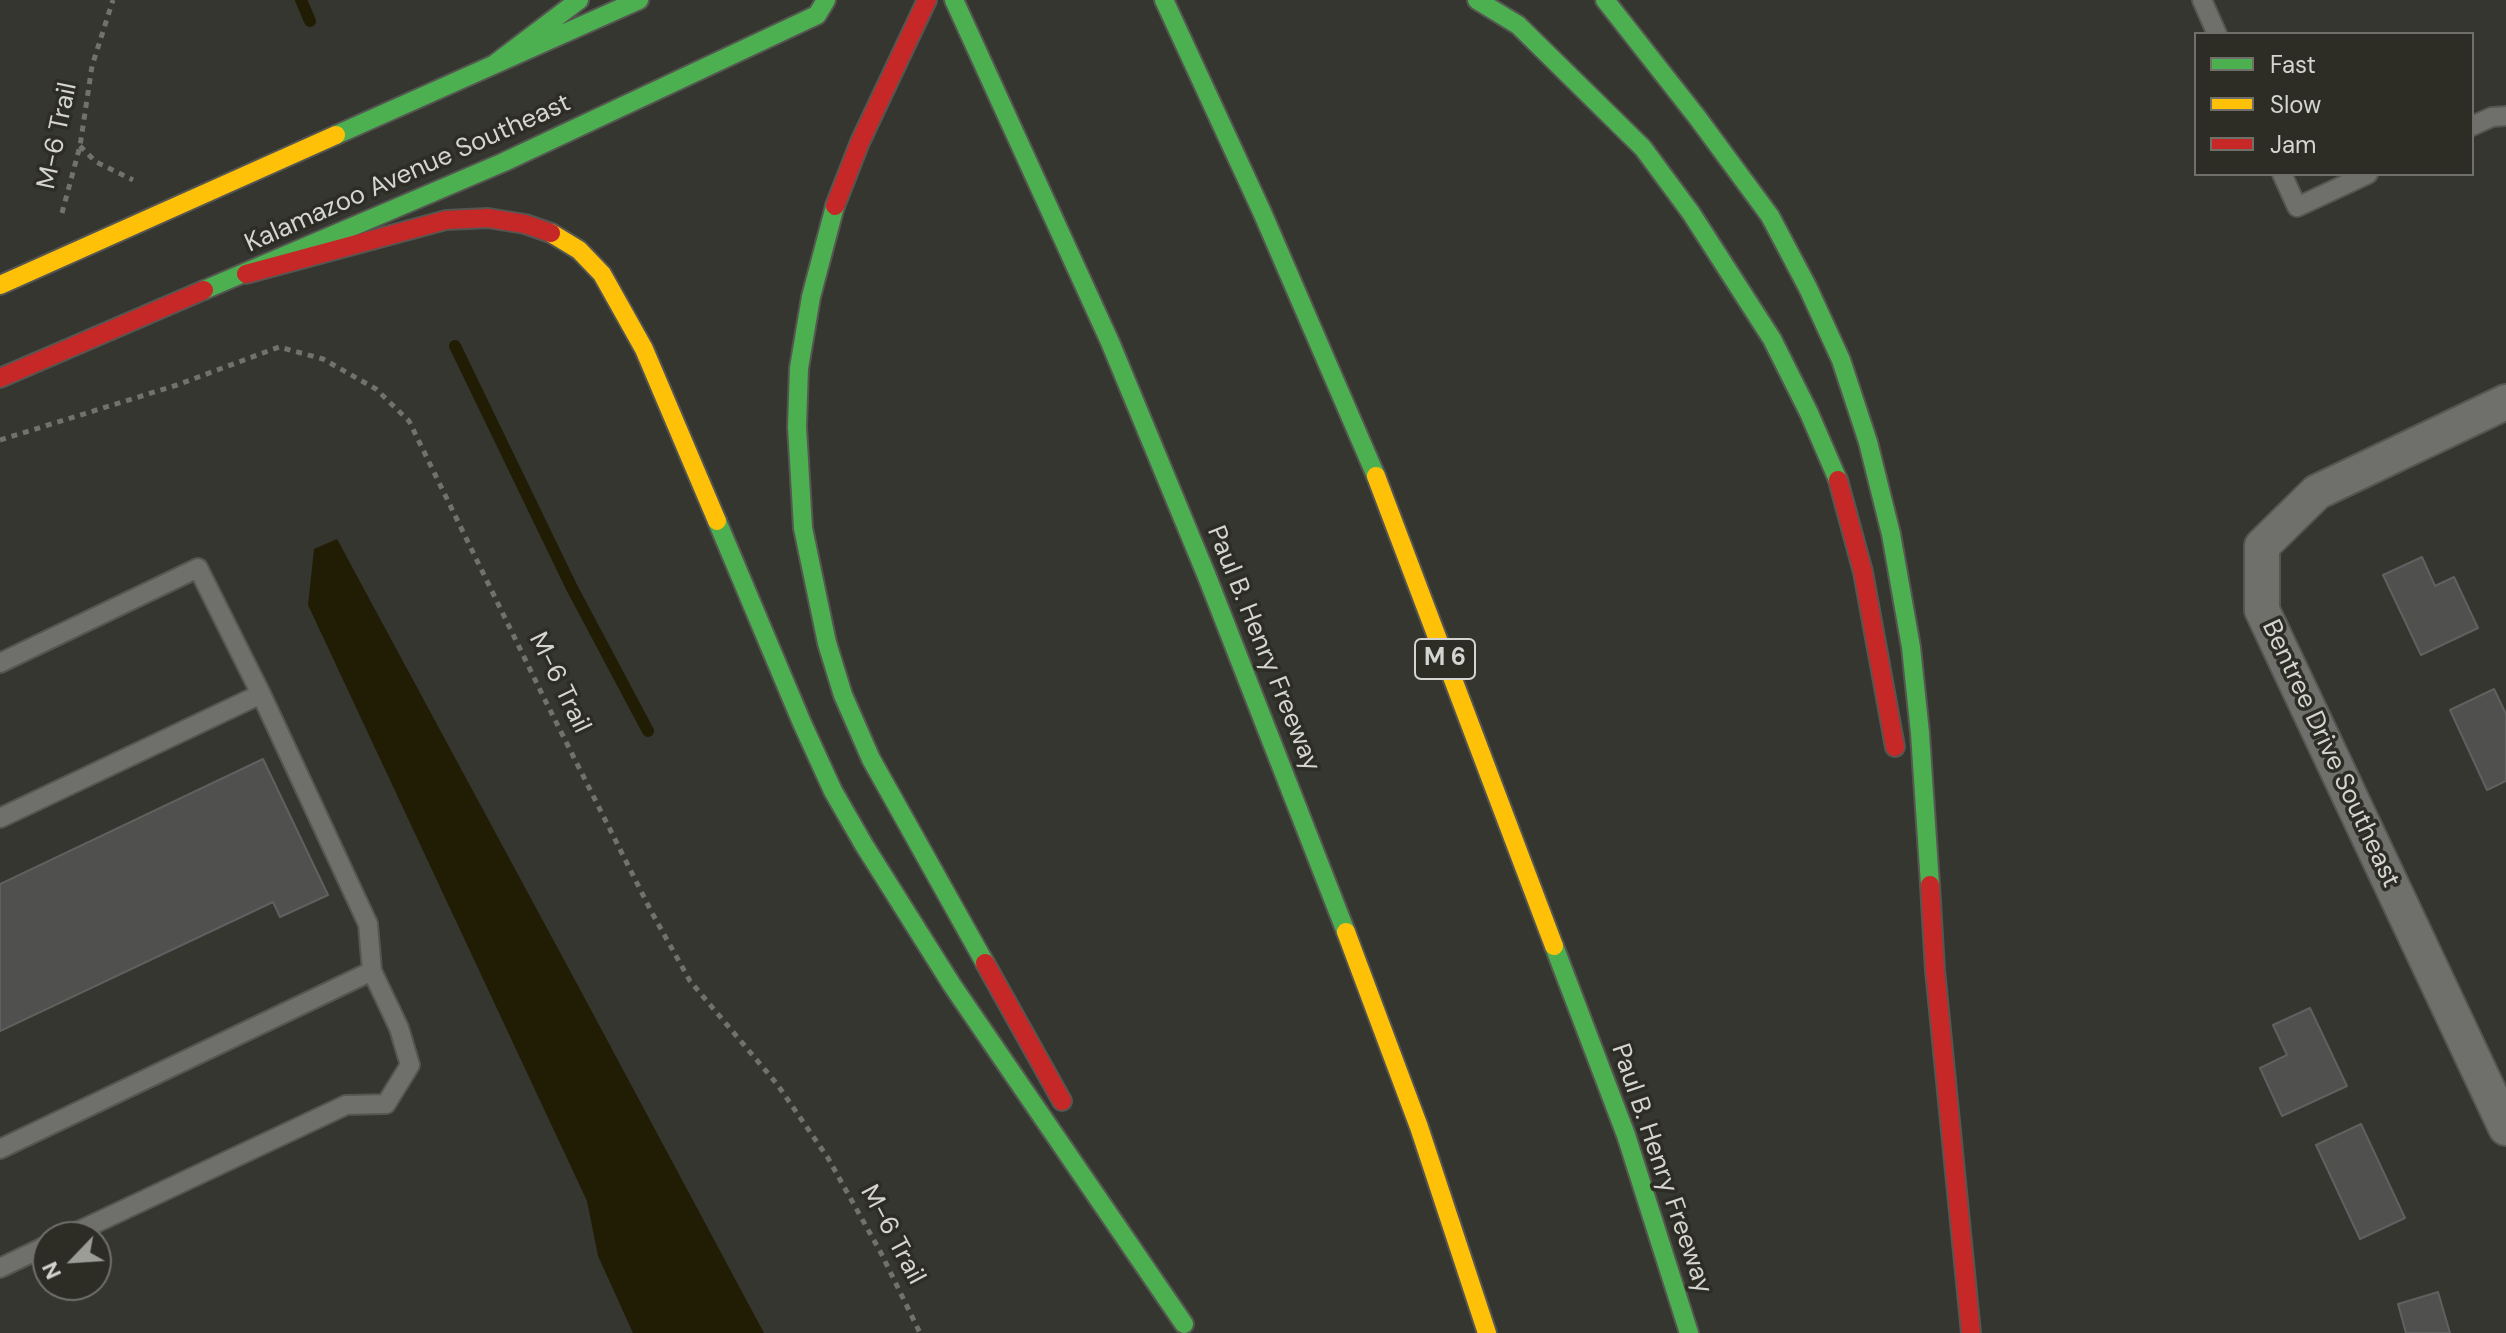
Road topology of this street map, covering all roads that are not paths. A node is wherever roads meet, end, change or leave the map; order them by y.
1 (579, 0) edge
2 (639, 0) edge
3 (826, 0) edge
4 (927, 0) edge
5 (954, 0) edge
6 (1164, 0) edge
7 (1477, 0) edge
8 (1605, 0) edge
9 (2202, 0) edge
10 (2216, 32) edge
11 (496, 63) junction
12 (2506, 116) edge
13 (2474, 125) edge
14 (2283, 176) edge
15 (2364, 176) edge
16 (246, 274) junction
17 (0, 285) edge
18 (0, 378) edge
19 (2506, 402) edge
20 (0, 663) edge
21 (261, 694) junction
22 (1899, 771) dead end
23 (1907, 817) dead end
24 (0, 818) edge
25 (1935, 970) junction
26 (372, 971) junction
27 (1069, 1114) dead end
28 (2506, 1128) edge
29 (0, 1149) edge
30 (1092, 1156) dead end
31 (100, 1221) edge
32 (32, 1253) edge
33 (0, 1268) edge
34 (1187, 1328) edge
35 (1487, 1333) edge
36 (1689, 1333) edge
37 (1971, 1333) edge

1 - 11 main road
2 - 11 main road
3 - 16 main road, Kalamazoo Avenue Southeast
4 - 27 main road
5 - 35 main road, Paul B. Henry Freeway
6 - 36 main road, Paul B. Henry Freeway / M 6
7 - 22 main road
8 - 25 main road
9 - 10 lane
11 - 17 main road
12 - 13 lane
14 - 15 lane
16 - 18 main road, Kalamazoo Avenue Southeast
16 - 34 main road
19 - 28 street, Bentree Drive Southeast
20 - 21 lane
21 - 24 lane
21 - 26 lane
23 - 25 main road
25 - 37 main road
26 - 29 lane
26 - 31 lane
30 - 34 main road
32 - 33 lane

